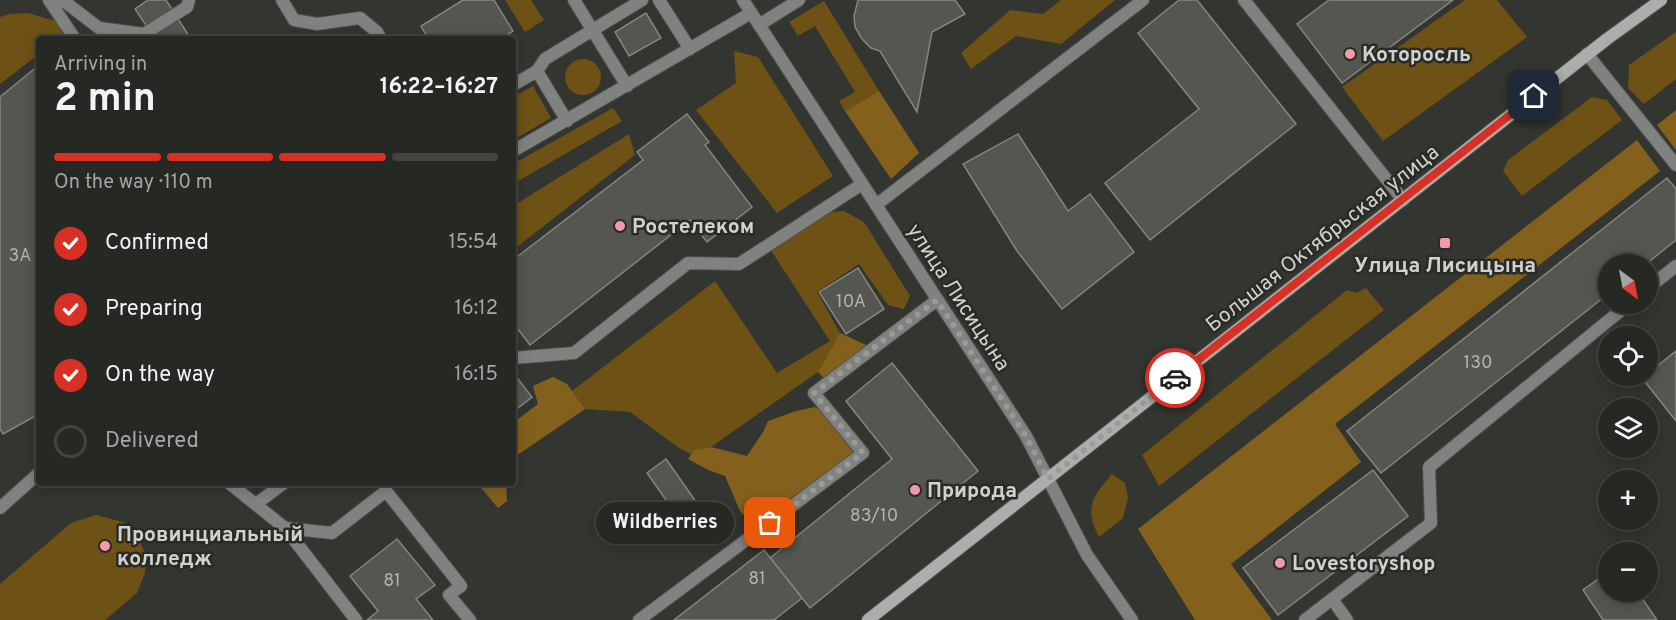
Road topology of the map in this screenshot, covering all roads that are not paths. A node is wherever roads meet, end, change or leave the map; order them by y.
1 (50, 0) edge
2 (59, 0) edge
3 (189, 0) edge
4 (282, 0) edge
5 (574, 0) edge
6 (642, 0) edge
7 (659, 0) edge
8 (743, 0) edge
9 (799, 0) edge
10 (1143, 0) edge
11 (1244, 0) edge
12 (1662, 0) edge
13 (751, 13) junction
14 (759, 25) junction
15 (593, 30) junction
16 (73, 36) edge
17 (379, 36) edge
18 (690, 49) junction
19 (1587, 54) junction
20 (537, 71) junction
21 (516, 83) edge
22 (627, 86) junction
23 (567, 121) junction
24 (516, 149) edge
25 (1676, 165) edge
26 (862, 184) junction
27 (1403, 200) junction
28 (876, 205) junction
29 (1674, 270) edge
30 (1658, 282) edge
31 (937, 300) junction
32 (1617, 314) edge
33 (516, 358) edge
34 (36, 476) edge
35 (1048, 479) junction
36 (234, 486) edge
37 (280, 486) edge
38 (256, 504) junction
39 (0, 508) edge
40 (285, 528) junction
41 (1332, 599) junction
42 (356, 620) edge
43 (470, 620) edge
44 (639, 620) edge
45 (868, 620) edge
46 (1132, 620) edge
47 (1305, 620) edge
48 (1347, 620) edge

1 - 16 street
2 - 3 street
4 - 17 street
5 - 15 street
6 - 15 street
7 - 18 street
8 - 13 street, улица Лисицына
9 - 14 street
10 - 28 street
11 - 27 street
12 - 19 main road, Большая Октябрьская улица
13 - 14 street, улица Лисицына
13 - 18 street
14 - 26 street, улица Лисицына
15 - 20 street
15 - 22 street
18 - 22 street
19 - 25 street
19 - 27 main road, Большая Октябрьская улица
20 - 21 street
20 - 23 street
22 - 23 street
23 - 24 street
26 - 28 street, улица Лисицына
26 - 33 street
27 - 35 main road, Большая Октябрьская улица
28 - 31 street, улица Лисицына
29 - 30 street
31 - 35 street, улица Лисицына
31 - 44 street
32 - 41 street
34 - 39 street
35 - 45 main road, Большая Октябрьская улица
35 - 46 street, улица Лисицына
36 - 38 street
37 - 38 street
38 - 40 street
40 - 42 street
40 - 43 street
41 - 47 street
41 - 48 street

